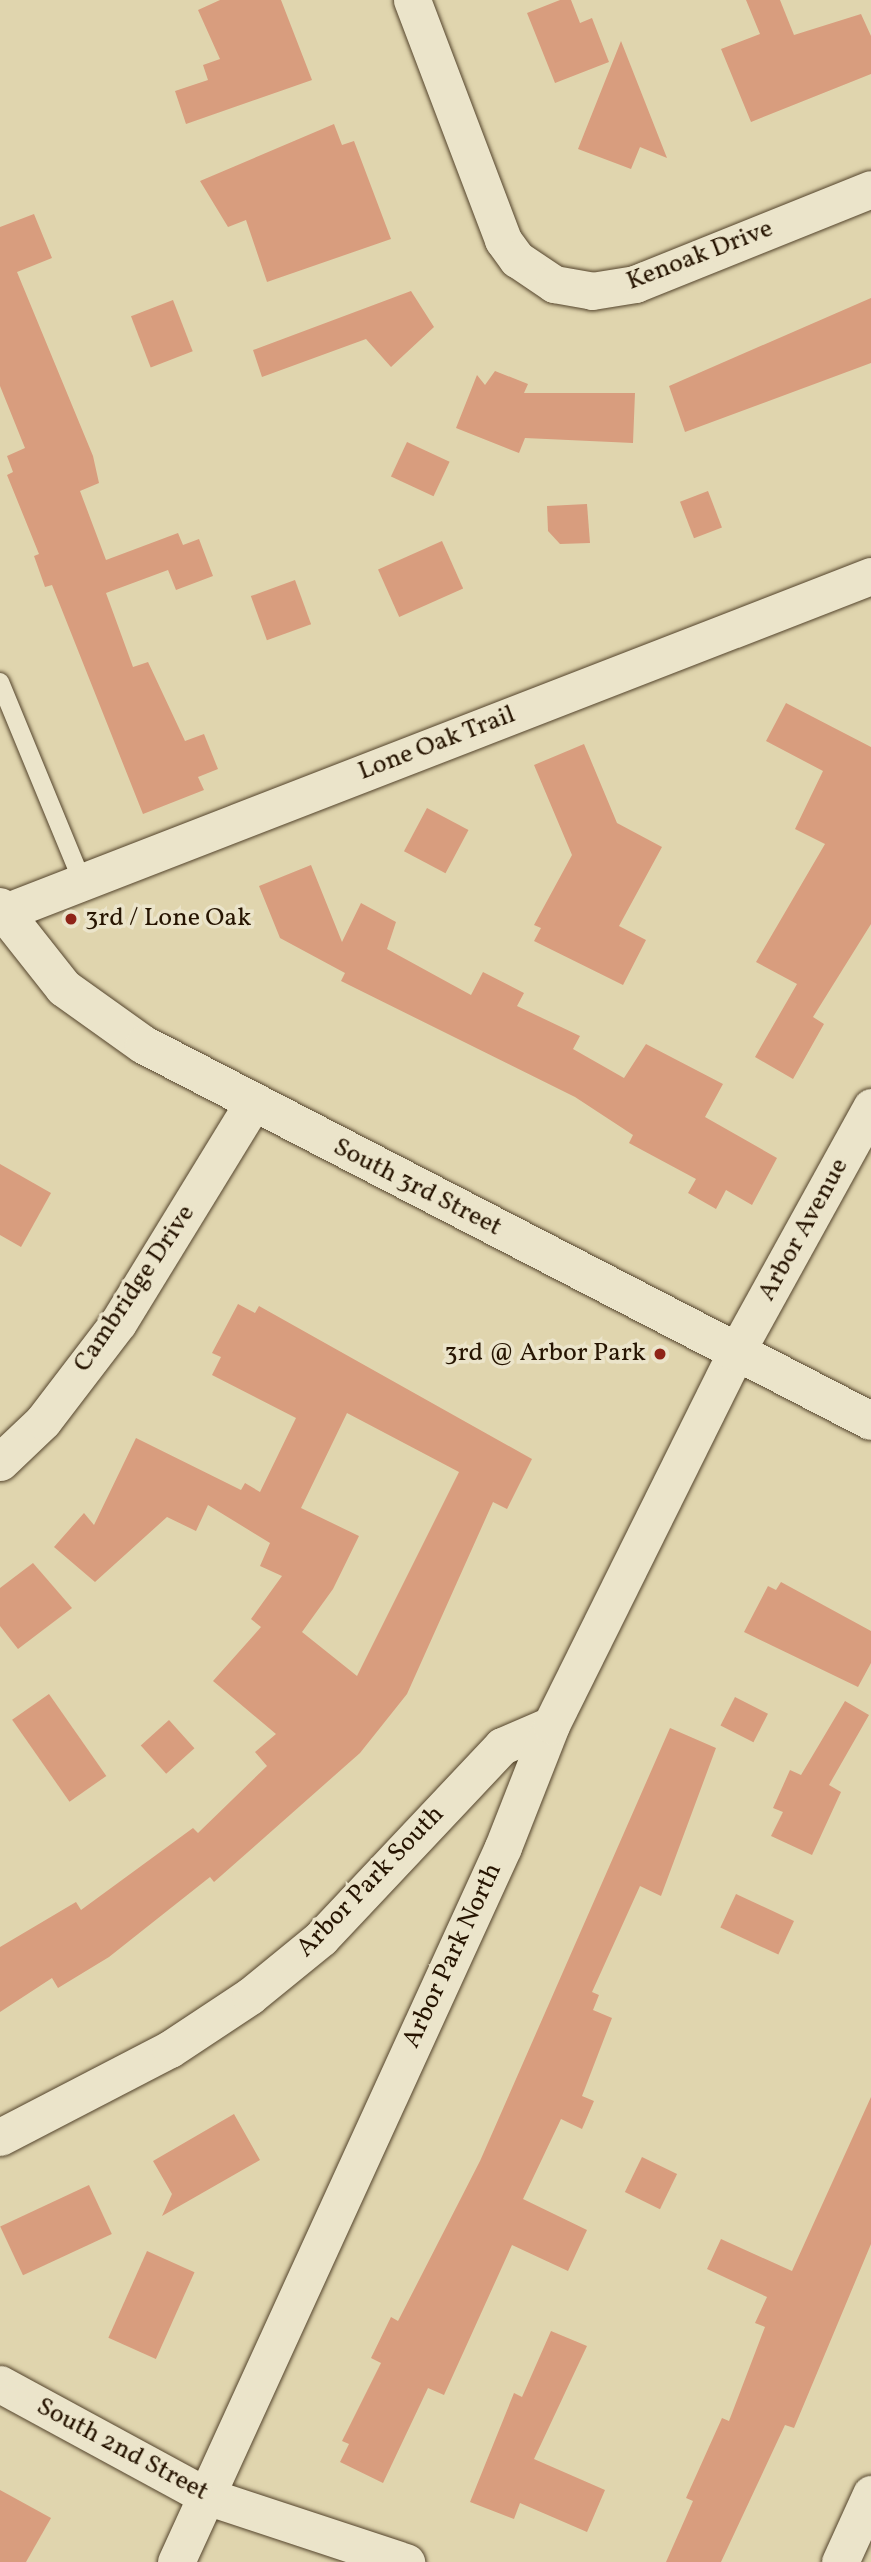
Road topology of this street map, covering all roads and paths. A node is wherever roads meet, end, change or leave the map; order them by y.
1 (412, 0) edge
2 (871, 189) edge
3 (871, 576) edge
4 (0, 682) edge
5 (81, 880) junction
6 (1, 911) edge
7 (253, 1103) junction
8 (871, 1107) edge
9 (736, 1352) junction
10 (871, 1421) edge
11 (0, 1462) edge
12 (551, 1725) junction
13 (0, 2137) edge
14 (0, 2384) edge
15 (871, 2494) edge
16 (206, 2496) junction
17 (176, 2562) edge
18 (406, 2562) edge
19 (840, 2562) edge

1 - 2 street, Kenoak Drive
3 - 5 street, Lone Oak Trail
4 - 5 lane
5 - 6 street, Lone Oak Trail
6 - 7 street, South 3rd Street
7 - 9 street, South 3rd Street
7 - 11 street, Cambridge Drive
8 - 9 street, Arbor Avenue
9 - 10 street, South 3rd Street
9 - 12 street, Arbor Park North
12 - 13 street, Arbor Park South
12 - 16 street, Arbor Park North
14 - 16 street, South 2nd Street
15 - 19 street
16 - 17 street, Arbor Park North
16 - 18 street, South 2nd Street

